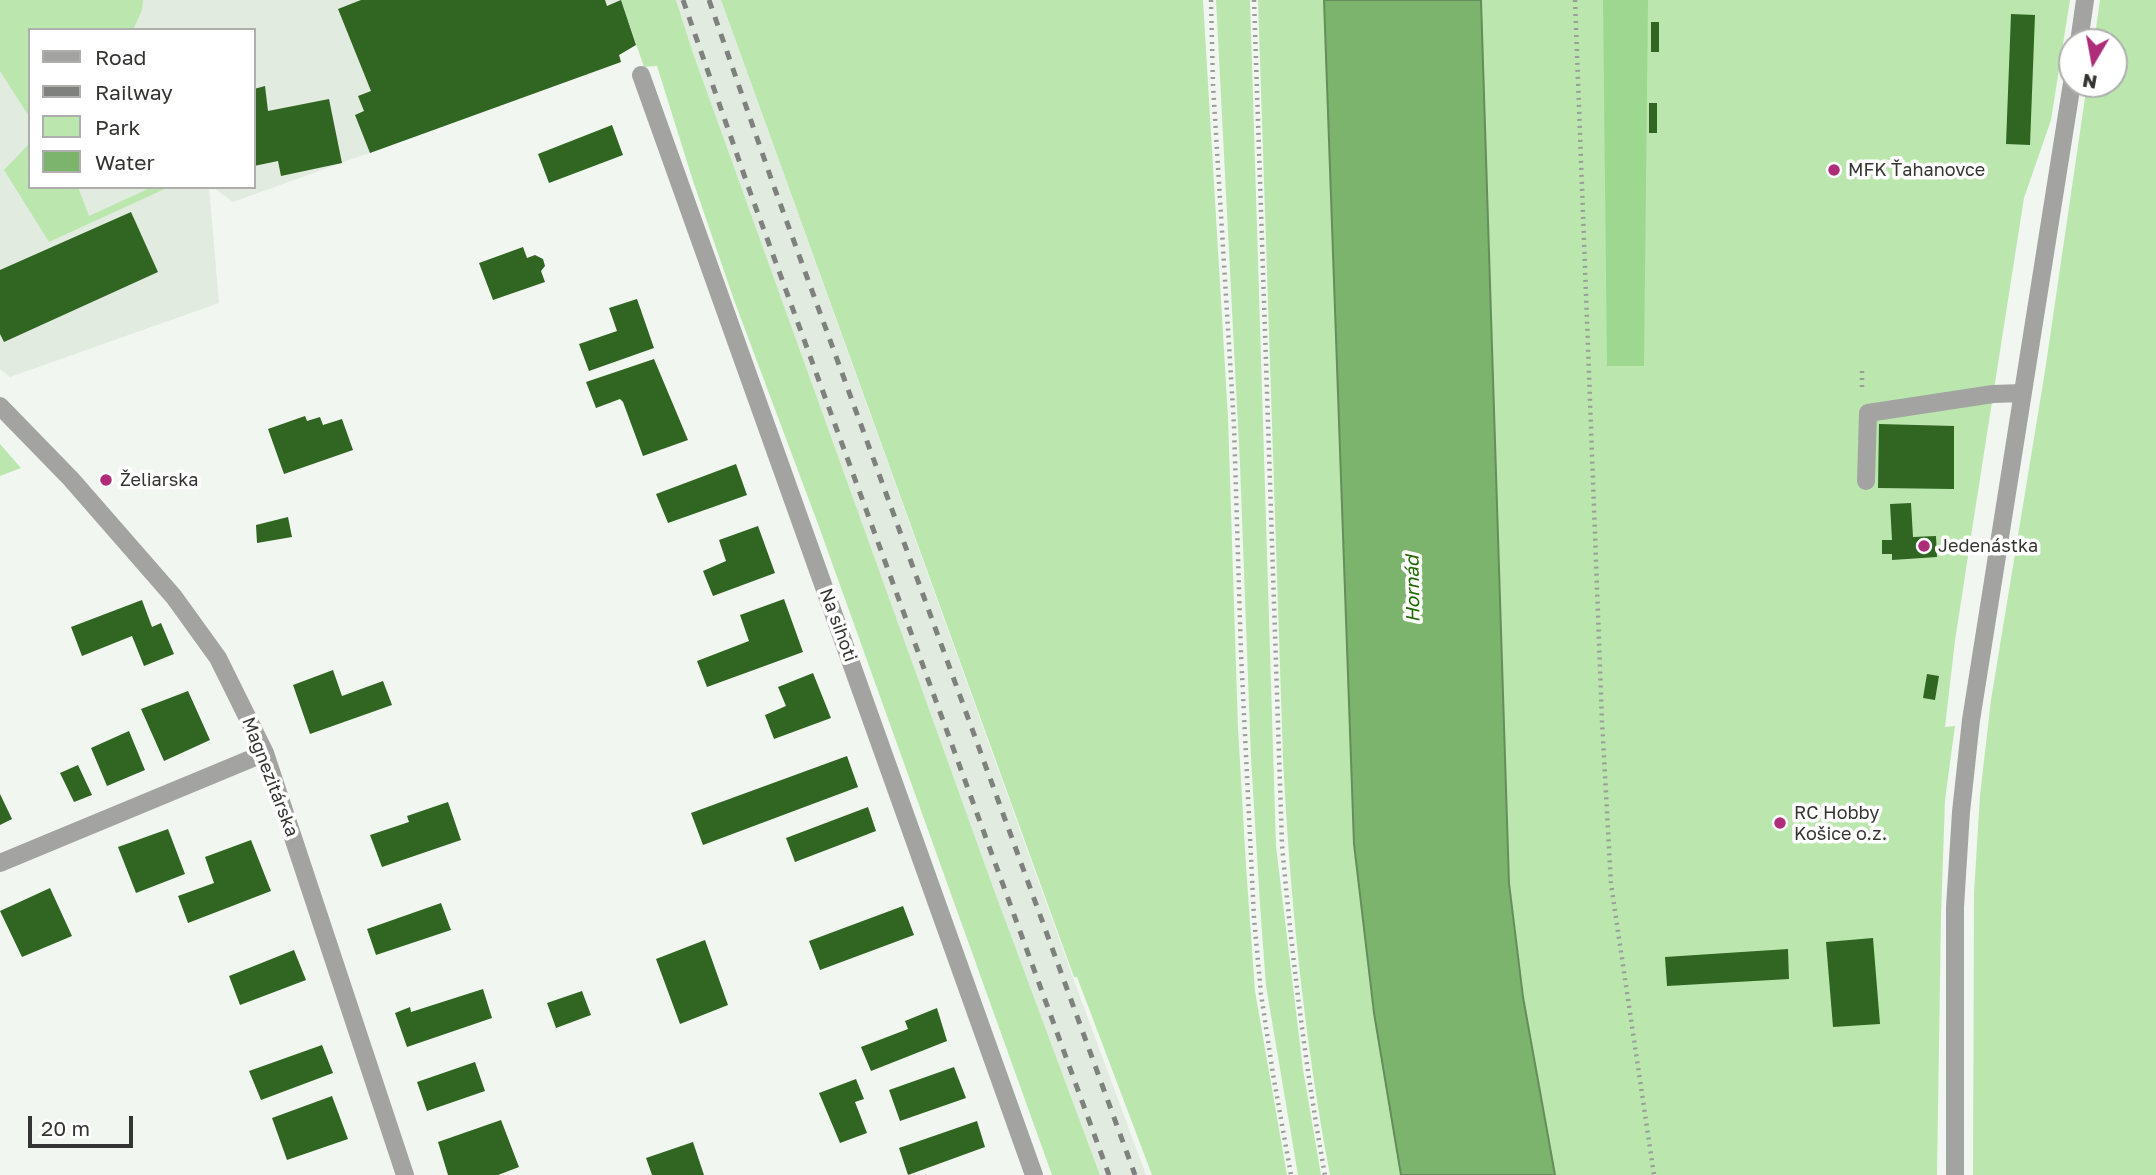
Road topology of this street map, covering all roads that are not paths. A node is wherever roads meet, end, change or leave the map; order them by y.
1 (2085, 0) edge
2 (2080, 28) edge
3 (641, 75) dead end
4 (2070, 98) edge
5 (2022, 393) junction
6 (0, 406) edge
7 (1866, 481) dead end
8 (265, 753) junction
9 (0, 863) edge
10 (405, 1175) edge
11 (1034, 1175) edge
12 (1955, 1175) edge

1 - 2 street
3 - 11 street, Na sihoti
4 - 5 street
5 - 7 street
5 - 12 street
6 - 8 street, Magnezitárska
8 - 9 street
8 - 10 street, Magnezitárska

